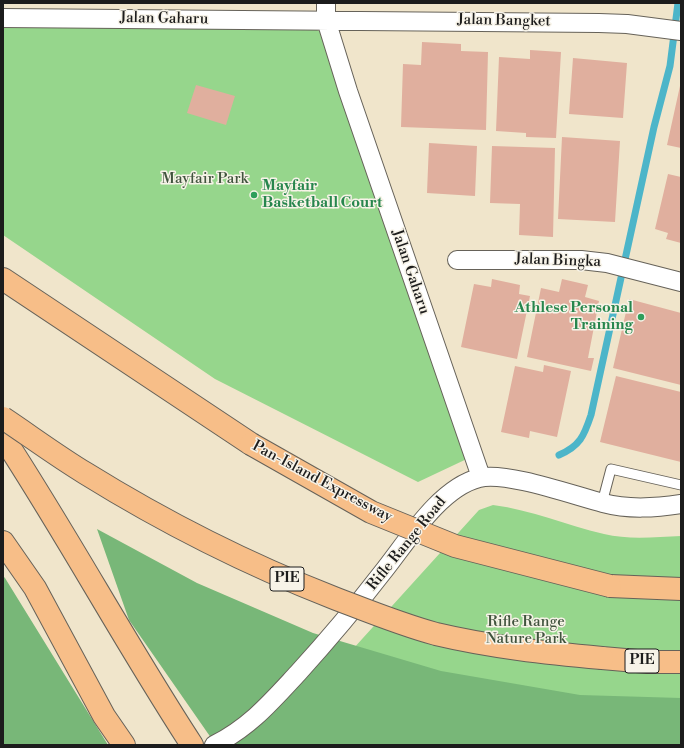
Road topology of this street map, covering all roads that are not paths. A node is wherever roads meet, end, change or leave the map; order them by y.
1 (326, 12) edge
2 (3, 18) edge
3 (681, 32) edge
4 (457, 260) dead end
5 (3, 279) edge
6 (681, 282) edge
7 (3, 418) edge
8 (3, 437) edge
9 (481, 477) junction
10 (681, 486) edge
11 (602, 503) junction
12 (681, 504) edge
13 (3, 542) edge
14 (681, 589) edge
15 (681, 662) edge
16 (124, 745) edge
17 (192, 745) edge
18 (214, 745) edge

1 - 2 street, Jalan Gaharu
1 - 3 street, Jalan Bangket
1 - 9 street, Jalan Gaharu
4 - 6 street, Jalan Bingka
5 - 14 highway, Pan-Island Expressway, bridge
7 - 15 highway, PIE, bridge
8 - 17 highway
9 - 11 street
9 - 18 street, Rifle Range Road
10 - 11 lane
11 - 12 street
13 - 16 highway

